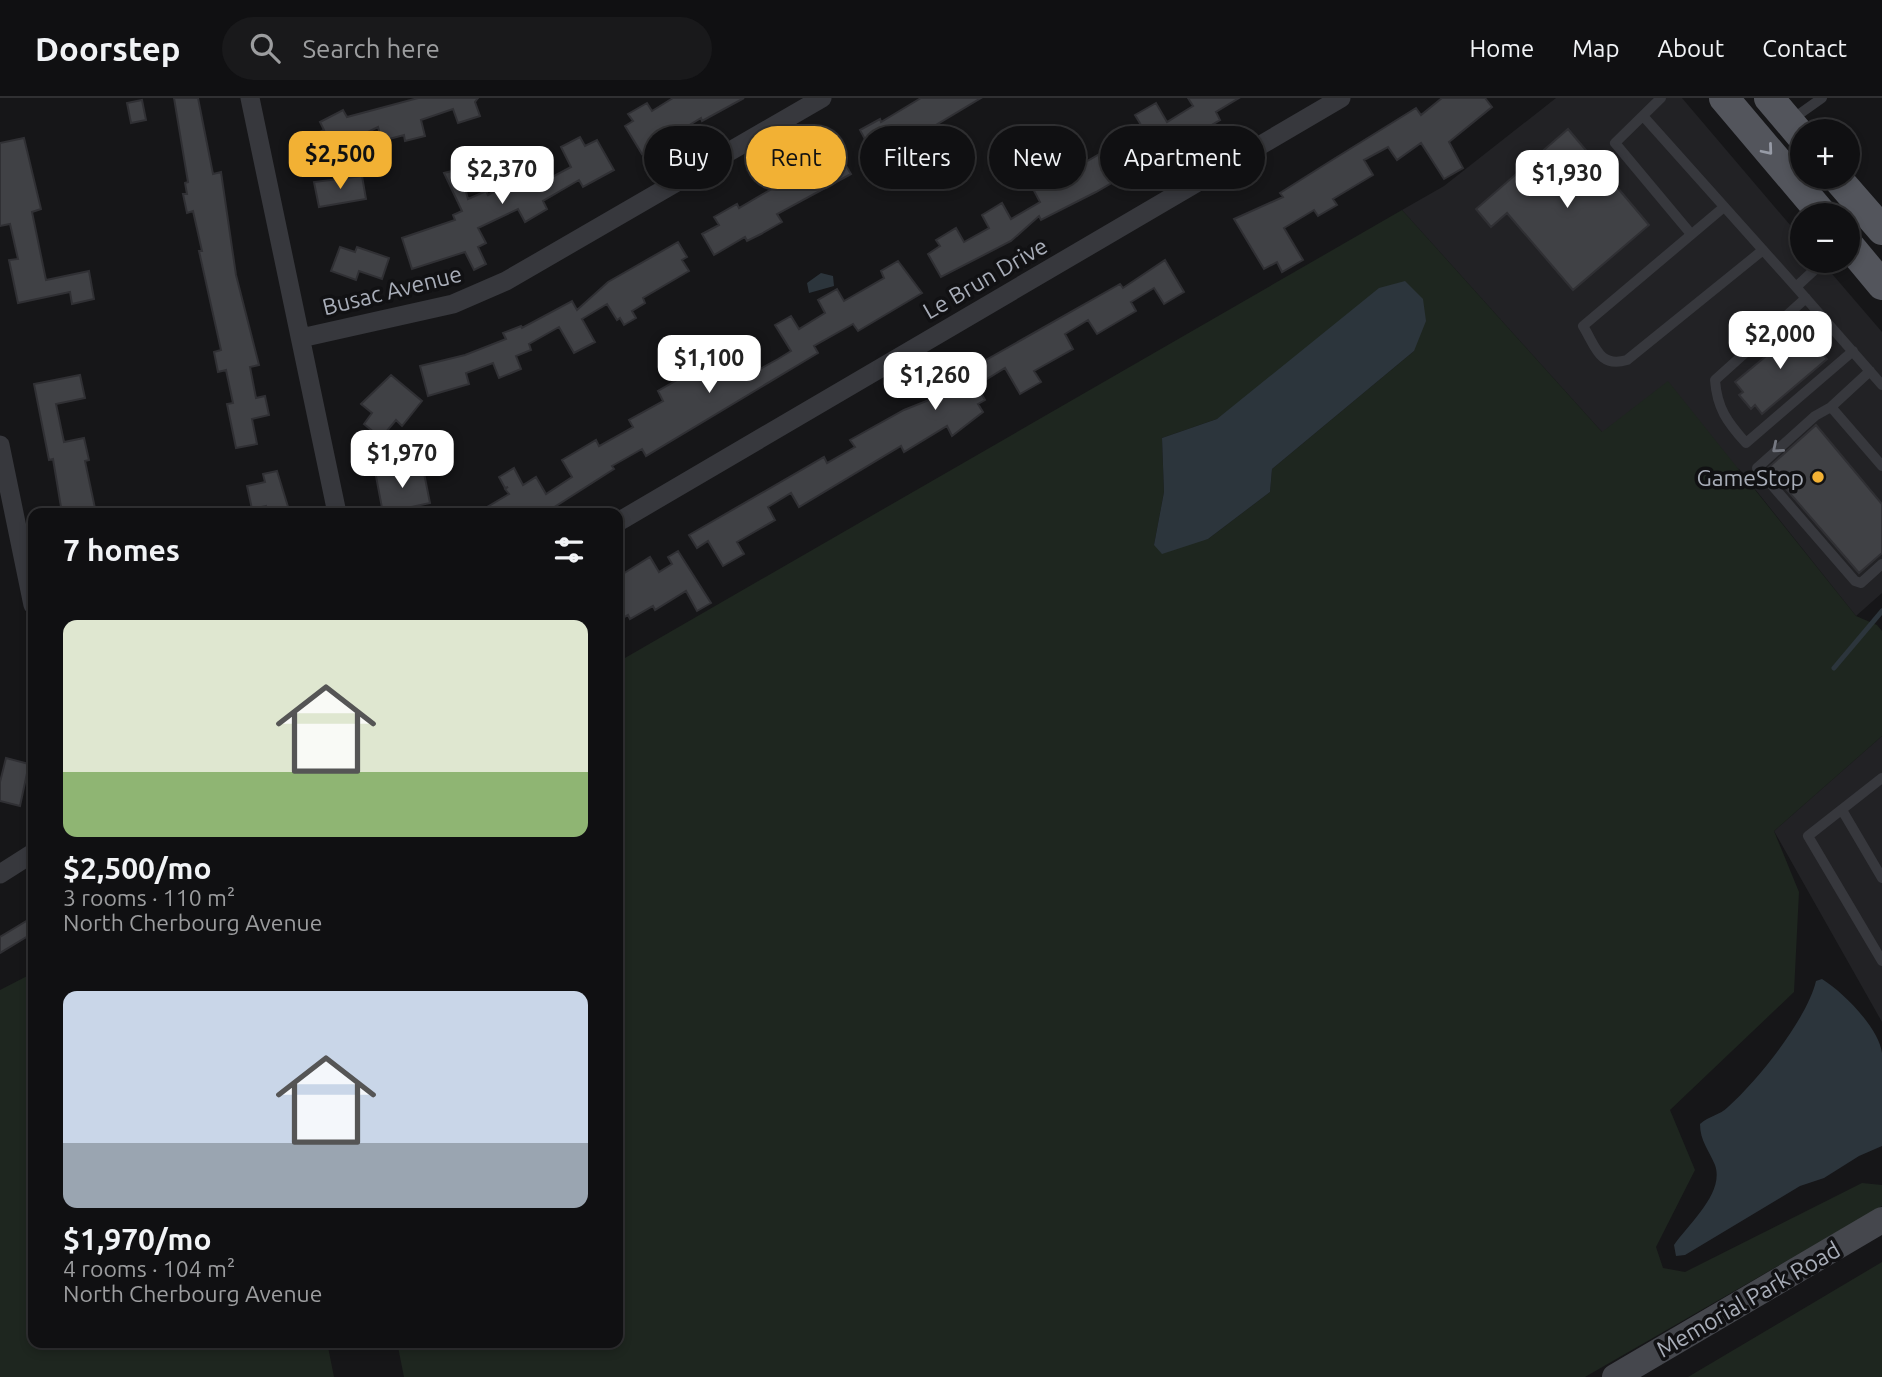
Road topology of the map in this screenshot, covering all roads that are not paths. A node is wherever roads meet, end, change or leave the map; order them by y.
1 (250, 98) edge
2 (822, 98) edge
3 (1341, 98) edge
4 (1661, 98) edge
5 (1724, 98) edge
6 (1769, 98) edge
7 (1822, 98) edge
8 (1644, 117) junction
9 (1804, 119) edge
10 (1790, 122) edge
11 (1843, 189) edge
12 (1813, 203) edge
13 (1724, 207) junction
14 (1864, 228) edge
15 (1691, 234) junction
16 (1763, 250) junction
17 (1811, 273) edge
18 (1882, 285) edge
19 (1796, 287) junction
20 (1806, 298) junction
21 (301, 338) junction
22 (1853, 351) junction
23 (1870, 371) junction
24 (1882, 385) edge
25 (1831, 407) junction
26 (0, 445) edge
27 (1882, 466) edge
28 (336, 508) edge
29 (623, 519) edge
30 (1882, 564) edge
31 (28, 581) edge
32 (1882, 778) edge
33 (1842, 810) junction
34 (28, 856) edge
35 (0, 874) edge
36 (1882, 878) edge
37 (1882, 961) edge
38 (1882, 1220) edge
39 (1615, 1377) edge

1 - 21 street
2 - 21 street, Busac Avenue
3 - 29 street, Le Brun Drive
4 - 8 lane
5 -> 12 main road
6 - 10 main road
7 - 9 lane
8 - 13 lane
8 - 15 lane
11 - 14 main road
13 - 15 lane
13 - 16 lane
14 - 18 main road
15 - 16 lane
16 - 19 lane
17 - 19 lane
19 - 20 lane
20 - 22 lane
20 - 22 lane
21 - 28 street
22 - 23 lane
23 - 24 lane
23 - 25 lane
25 - 27 lane
25 -> 30 lane
26 - 31 street
32 - 33 lane
33 - 36 lane
33 - 37 lane
34 - 35 street
38 - 39 street, Memorial Park Road

